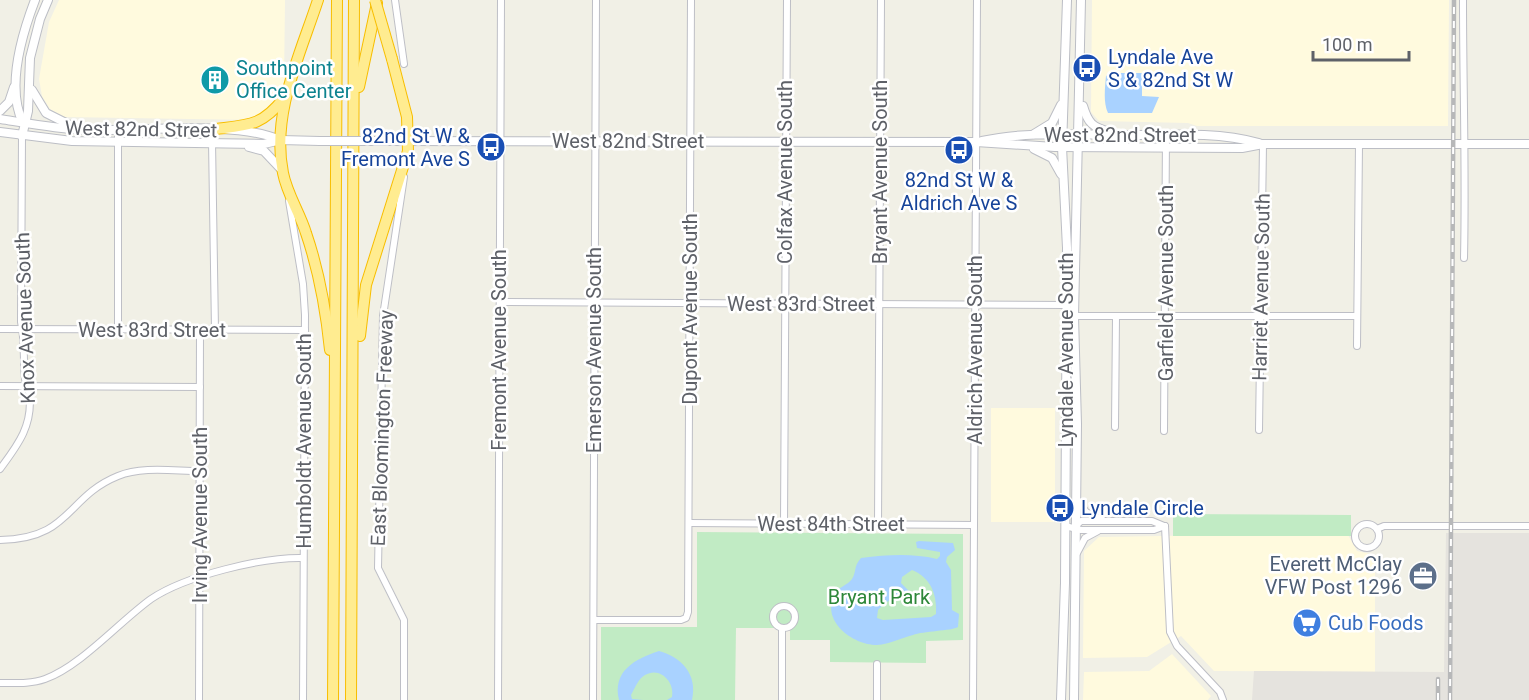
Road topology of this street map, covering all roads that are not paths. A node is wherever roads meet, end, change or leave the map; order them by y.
1 (35, 0) edge
2 (48, 0) edge
3 (318, 0) edge
4 (337, 0) edge
5 (354, 0) edge
6 (376, 0) edge
7 (394, 0) edge
8 (501, 0) edge
9 (596, 0) edge
10 (691, 0) edge
11 (787, 0) edge
12 (881, 0) edge
13 (977, 0) edge
14 (1067, 0) edge
15 (1081, 0) edge
16 (1463, 0) edge
17 (404, 64) dead end
18 (18, 72) junction
19 (29, 72) junction
20 (286, 95) junction
21 (1063, 99) junction
22 (1080, 99) junction
23 (354, 108) junction
24 (0, 111) edge
25 (0, 119) edge
26 (23, 123) junction
27 (204, 129) junction
28 (216, 129) junction
29 (94, 130) junction
30 (118, 130) junction
31 (0, 132) edge
32 (1166, 134) junction
33 (1032, 135) junction
34 (1062, 135) junction
35 (1079, 135) junction
36 (1122, 135) junction
37 (22, 136) junction
38 (281, 140) junction
39 (212, 141) junction
40 (408, 141) junction
41 (500, 141) junction
42 (596, 141) junction
43 (691, 141) junction
44 (118, 142) junction
45 (228, 142) junction
46 (786, 142) junction
47 (881, 142) junction
48 (976, 142) junction
49 (1263, 144) junction
50 (1359, 144) junction
51 (1466, 144) junction
52 (1529, 144) edge
53 (1166, 146) junction
54 (1028, 147) junction
55 (1062, 147) junction
56 (1079, 147) junction
57 (406, 160) junction
58 (1063, 177) junction
59 (284, 178) junction
60 (1464, 258) dead end
61 (500, 302) junction
62 (594, 302) junction
63 (689, 303) junction
64 (785, 303) junction
65 (880, 304) junction
66 (975, 304) junction
67 (1066, 305) junction
68 (1074, 316) junction
69 (1116, 316) junction
70 (1165, 316) junction
71 (1261, 316) junction
72 (1357, 316) junction
73 (0, 329) edge
74 (23, 329) junction
75 (118, 329) junction
76 (200, 330) junction
77 (215, 330) junction
78 (305, 330) junction
79 (1357, 346) dead end
80 (354, 363) junction
81 (0, 386) edge
82 (27, 386) junction
83 (200, 387) junction
84 (336, 394) junction
85 (1115, 427) dead end
86 (1259, 430) dead end
87 (1164, 431) dead end
88 (0, 470) edge
89 (200, 471) junction
90 (1076, 495) junction
91 (1106, 521) junction
92 (689, 523) junction
93 (784, 524) junction
94 (878, 524) junction
95 (974, 525) junction
96 (1065, 526) junction
97 (1076, 526) junction
98 (1165, 526) junction
99 (1529, 526) edge
100 (1377, 529) dead end
101 (1101, 530) junction
102 (0, 540) edge
103 (303, 558) junction
104 (1075, 559) junction
105 (200, 579) junction
106 (594, 620) junction
107 (782, 629) dead end
108 (877, 664) dead end
109 (0, 683) edge
110 (199, 700) edge
111 (303, 700) edge
112 (333, 700) edge
113 (351, 700) edge
114 (404, 700) edge
115 (498, 700) edge
116 (593, 700) edge
117 (782, 700) edge
118 (877, 700) edge
119 (973, 700) edge
120 (1061, 700) edge
121 (1074, 700) edge
122 (1223, 700) edge

1 - 18 street, Knox Avenue South
2 - 19 street, Knox Avenue South
3 - 20 highway
4 - 84 highway
5 - 23 highway
6 - 23 highway
6 - 40 highway, bridge
7 - 17 street
8 - 41 street, Fremont Avenue South
9 - 42 street, Emerson Avenue South
10 - 43 street, Dupont Avenue South
11 - 46 street, Colfax Avenue South
12 - 47 street, Bryant Avenue South
13 - 48 street, Aldrich Avenue South
14 - 21 street, Lyndale Avenue South
15 - 22 street, Lyndale Avenue South
16 - 51 street
18 - 24 street
18 - 26 street, Knox Avenue South
19 - 26 street, Knox Avenue South
19 - 29 street
20 - 28 highway
20 - 38 highway
21 - 33 street
21 - 34 street, Lyndale Avenue South
22 - 35 street, Lyndale Avenue South
22 - 36 street
23 - 80 highway
25 - 26 street, West 82nd Street
26 - 29 street, West 82nd Street
26 - 37 street, Knox Avenue South
27 - 28 street, West 82nd Street
27 - 30 street, West 82nd Street
27 - 39 street
28 - 38 street, West 82nd Street
29 - 30 street, West 82nd Street
30 - 44 street
31 - 37 street, West 82nd Street
32 - 36 street, West 82nd Street
32 - 49 street, West 82nd Street
32 - 53 street, Garfield Avenue South
33 - 34 street, West 82nd Street
33 - 48 street, West 82nd Street
34 - 35 street, West 82nd Street
34 - 55 street, Lyndale Avenue South
35 - 36 street, West 82nd Street
35 - 56 street, Lyndale Avenue South
37 - 44 street, West 82nd Street
37 - 74 street, Knox Avenue South
38 - 40 street, West 82nd Street, bridge
38 - 45 street, West 82nd Street
38 - 59 highway
39 - 44 street, West 82nd Street
39 - 45 street, West 82nd Street
39 - 77 street
40 - 41 street, West 82nd Street
40 - 57 highway
41 - 42 street, West 82nd Street
41 - 61 street, Fremont Avenue South
42 - 43 street, West 82nd Street
42 - 62 street, Emerson Avenue South
43 - 46 street, West 82nd Street
43 - 63 street, Dupont Avenue South
44 - 75 street
45 - 59 street
46 - 47 street, West 82nd Street
46 - 64 street, Colfax Avenue South
47 - 48 street, West 82nd Street
47 - 65 street, Bryant Avenue South
48 - 54 street, West 82nd Street
48 - 66 street, Aldrich Avenue South
49 - 50 street, West 82nd Street
49 - 53 street, West 82nd Street
49 - 71 street, Harriet Avenue South
50 - 51 street, West 82nd Street
50 - 72 street
51 - 52 street, West 82nd Street
51 - 60 street
53 - 56 street, West 82nd Street
53 - 70 street, Garfield Avenue South
54 - 55 street, West 82nd Street
54 - 58 street
55 - 56 street, West 82nd Street
55 - 58 street, Lyndale Avenue South
56 - 68 street, Lyndale Avenue South
57 - 80 highway
57 - 114 street, East Bloomington Freeway
58 - 67 street, Lyndale Avenue South
59 - 78 street, Humboldt Avenue South
59 - 84 highway
61 - 62 street, West 83rd Street
61 - 115 street, Fremont Avenue South
62 - 63 street, West 83rd Street
62 - 106 street, Emerson Avenue South
63 - 64 street, West 83rd Street
63 - 92 street, Dupont Avenue South
64 - 65 street, West 83rd Street
64 - 93 street, Colfax Avenue South
65 - 66 street, West 83rd Street
65 - 94 street, Bryant Avenue South
66 - 67 street, West 83rd Street
66 - 95 street, Aldrich Avenue South
67 - 96 street, Lyndale Avenue South
68 - 69 street
68 - 90 street, Lyndale Avenue South
69 - 70 street
69 - 85 street
70 - 71 street
70 - 87 street, Garfield Avenue South
71 - 72 street
71 - 86 street, Harriet Avenue South
72 - 79 street
73 - 74 street, West 83rd Street
74 - 75 street, West 83rd Street
74 - 82 street, Knox Avenue South
75 - 76 street, West 83rd Street
76 - 77 street, West 83rd Street
76 - 83 street, Irving Avenue South
77 - 78 street, West 83rd Street
78 - 103 street, Humboldt Avenue South
80 - 113 highway
81 - 82 street
82 - 83 street
82 - 88 street, Knox Avenue South
83 - 89 street, Irving Avenue South
84 - 112 highway
89 - 102 street
89 - 105 street, Irving Avenue South
90 - 91 street
90 - 97 street, Lyndale Avenue South
91 - 97 street
91 - 98 street
92 - 93 street, West 84th Street
92 - 106 street, Dupont Avenue South
93 - 94 street, West 84th Street
94 - 95 street, West 84th Street
95 - 119 street, Aldrich Avenue South
96 - 97 street
96 - 120 street, Lyndale Avenue South
97 - 101 street
97 - 104 street, Lyndale Avenue South
98 - 101 street
98 - 122 street
99 - 100 street
101 - 104 street
103 - 105 street
103 - 111 street, Humboldt Avenue South
104 - 121 street, Lyndale Avenue South
105 - 109 street
105 - 110 street, Irving Avenue South
106 - 116 street, Emerson Avenue South
107 - 117 street
108 - 118 street

